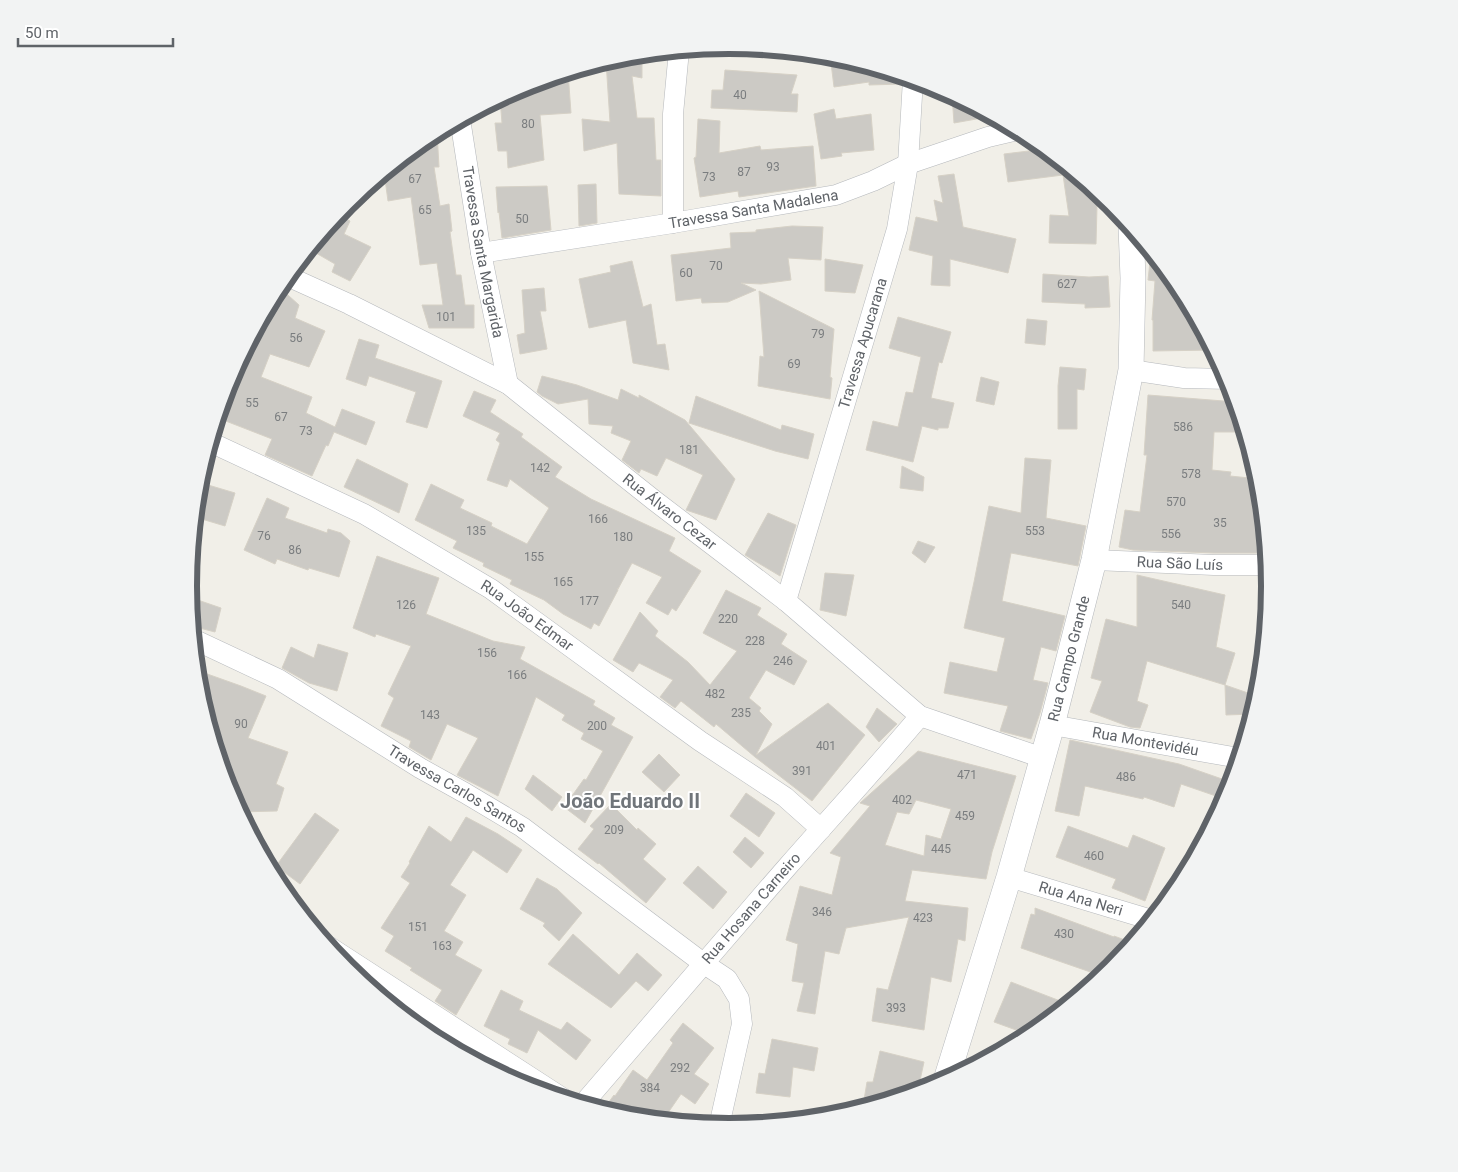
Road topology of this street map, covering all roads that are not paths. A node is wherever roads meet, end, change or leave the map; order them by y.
1 (678, 56) edge
2 (913, 87) edge
3 (461, 126) edge
4 (1007, 132) edge
5 (908, 164) junction
6 (673, 223) junction
7 (1131, 238) edge
8 (481, 252) junction
9 (294, 279) edge
10 (1131, 370) junction
11 (1219, 379) edge
12 (508, 384) junction
13 (216, 445) edge
14 (1094, 560) junction
15 (1260, 564) edge
16 (786, 602) junction
17 (200, 642) edge
18 (920, 716) junction
19 (1052, 725) junction
20 (1233, 757) edge
21 (1043, 758) junction
22 (821, 828) junction
23 (1009, 877) junction
24 (1145, 918) edge
25 (354, 963) edge
26 (703, 963) junction
27 (949, 1070) edge
28 (540, 1083) edge
29 (587, 1099) edge
30 (721, 1118) edge

1 - 6 street
2 - 5 street, Travessa Apucarana
3 - 8 street, Travessa Santa Margarida
4 - 5 street, Travessa Santa Madalena
5 - 6 street, Travessa Santa Madalena
5 - 16 street, Travessa Apucarana
6 - 8 street, Travessa Santa Madalena
7 - 10 street, Rua Campo Grande
8 - 12 street, Travessa Santa Margarida
9 - 12 street, Rua Álvaro Cezar
10 - 11 street
10 - 14 street, Rua Campo Grande
12 - 16 street, Rua Álvaro Cezar
13 - 22 street, Rua João Edmar
14 - 15 street, Rua São Luís
14 - 19 street, Rua Campo Grande
16 - 18 street, Rua Álvaro Cezar
17 - 26 street, Travessa Carlos Santos
18 - 21 street, Rua Álvaro Cezar
18 - 22 street, Rua Hosana Carneiro
19 - 20 street, Rua Montevidéu
19 - 21 street, Rua Campo Grande
21 - 23 street, Rua Campo Grande
22 - 26 street, Rua Hosana Carneiro
23 - 24 street, Rua Ana Neri
23 - 27 street, Rua Campo Grande
25 - 28 street
26 - 29 street, Rua Hosana Carneiro
26 - 30 street, Travessa Carlos Santos

